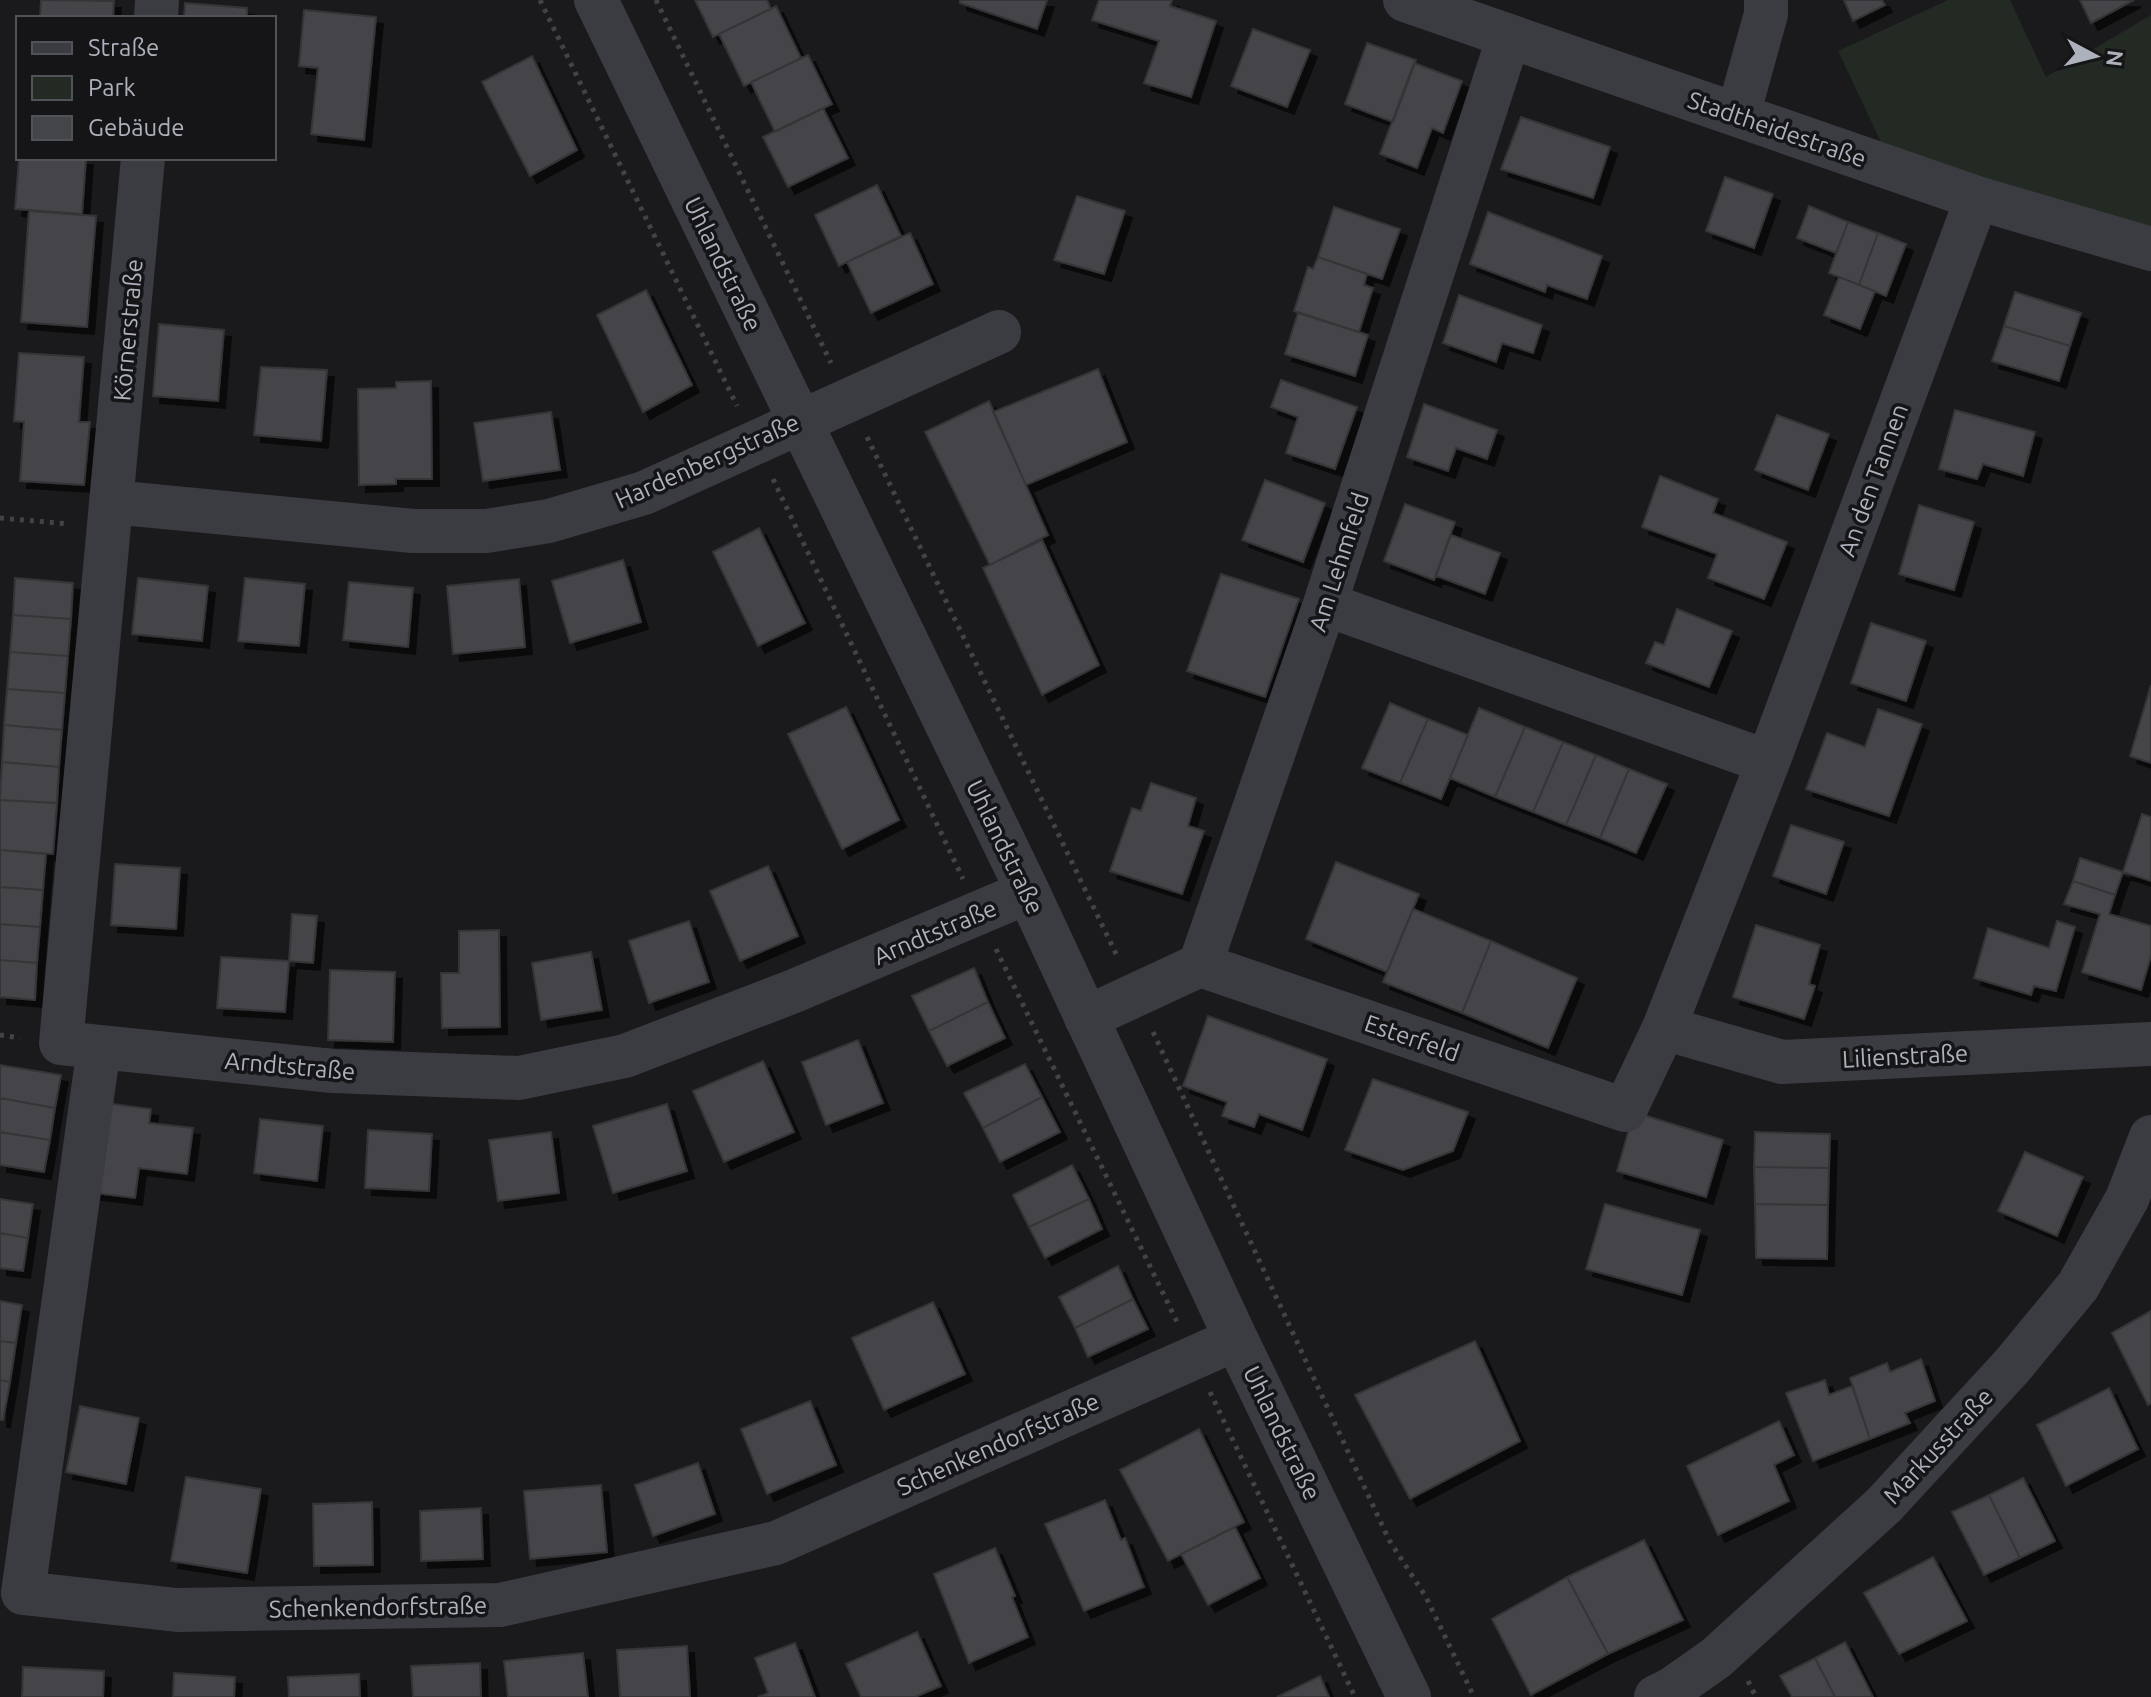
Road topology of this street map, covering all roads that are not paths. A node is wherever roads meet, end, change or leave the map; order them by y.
1 (596, 0) edge
2 (1405, 0) edge
3 (1766, 0) edge
4 (1509, 36) junction
5 (1738, 115) junction
6 (143, 160) edge
7 (1977, 198) junction
8 (2151, 249) edge
9 (999, 332) dead end
10 (798, 421) junction
11 (111, 515) junction
12 (1325, 604) junction
13 (1768, 762) junction
14 (1028, 892) junction
15 (1200, 965) junction
16 (1086, 1018) junction
17 (1664, 1028) junction
18 (2151, 1044) edge
19 (99, 1047) junction
20 (1625, 1110) joint
21 (2151, 1137) edge
22 (1236, 1339) junction
23 (1409, 1697) edge
24 (1656, 1697) edge

1 - 10 street, Uhlandstraße
2 - 4 street, Stadtheidestraße
3 - 5 street
4 - 5 street, Stadtheidestraße
4 - 12 street, Am Lehmfeld
5 - 7 street, Stadtheidestraße
6 - 11 street, Körnerstraße
7 - 8 street, Stadtheidestraße
7 - 13 street, An den Tannen
9 - 10 street, Hardenbergstraße
10 - 11 street, Hardenbergstraße
10 - 14 street, Uhlandstraße
11 - 19 street, Arndtstraße
12 - 13 street
12 - 15 street, Am Lehmfeld
13 - 17 street, An den Tannen
14 - 16 street, Uhlandstraße
14 - 19 street, Arndtstraße
15 - 16 street
15 - 20 street, Esterfeld
16 - 22 street, Uhlandstraße
17 - 18 street, Lilienstraße
17 - 20 street, An den Tannen
19 - 22 street, Schenkendorfstraße
21 - 24 street, Markusstraße
22 - 23 street, Uhlandstraße

